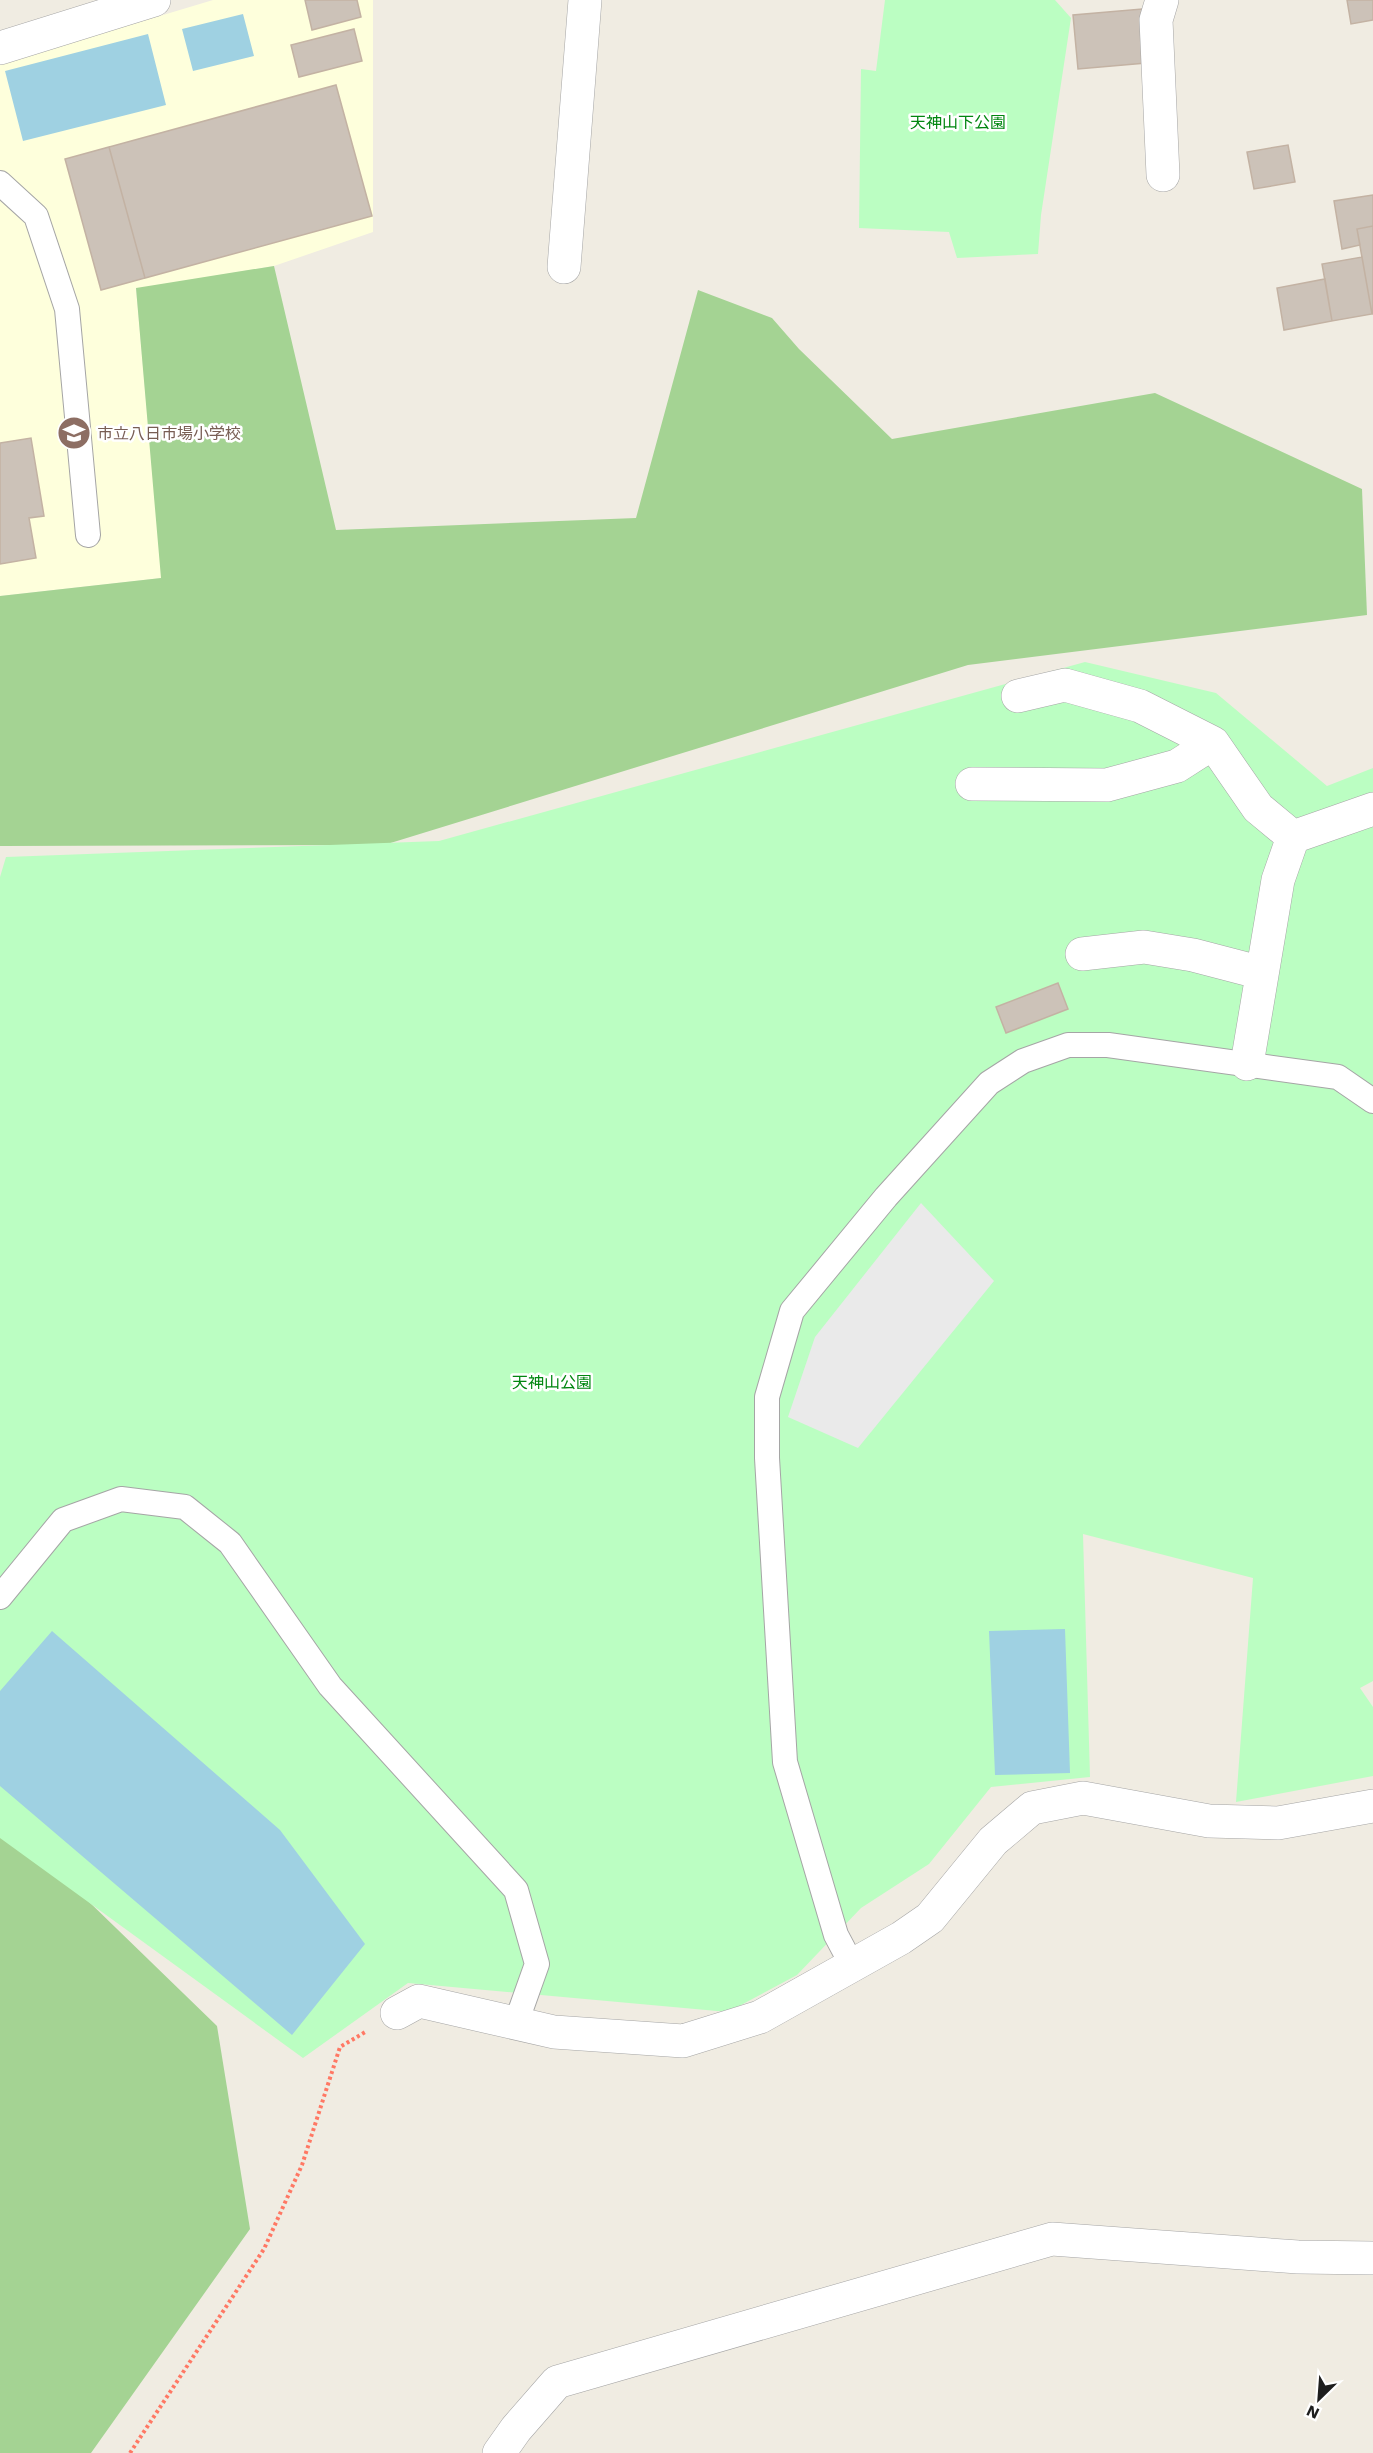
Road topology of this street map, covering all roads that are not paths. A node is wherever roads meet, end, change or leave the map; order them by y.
1 (154, 0) edge
2 (585, 0) edge
3 (1162, 0) edge
4 (0, 48) edge
5 (1163, 175) dead end
6 (0, 183) edge
7 (564, 267) dead end
8 (88, 535) dead end
9 (1018, 696) dead end
10 (1213, 743) junction
11 (972, 784) dead end
12 (1373, 809) edge
13 (1293, 837) junction
14 (1082, 954) dead end
15 (1262, 973) junction
16 (1247, 1064) junction
17 (1373, 1101) edge
18 (0, 1597) edge
19 (1373, 1806) edge
20 (853, 1967) junction
21 (396, 2013) road end
22 (516, 2023) junction
23 (1373, 2258) edge
24 (499, 2453) edge

1 - 4 street
2 - 7 street
3 - 5 street
6 - 8 lane
9 - 10 street
10 - 11 street
10 - 13 street
12 - 13 street
13 - 15 street
14 - 15 street
15 - 16 street
16 - 17 lane
16 - 20 lane
18 - 22 lane
19 - 20 street
20 - 22 street
21 - 22 street
23 - 24 street

